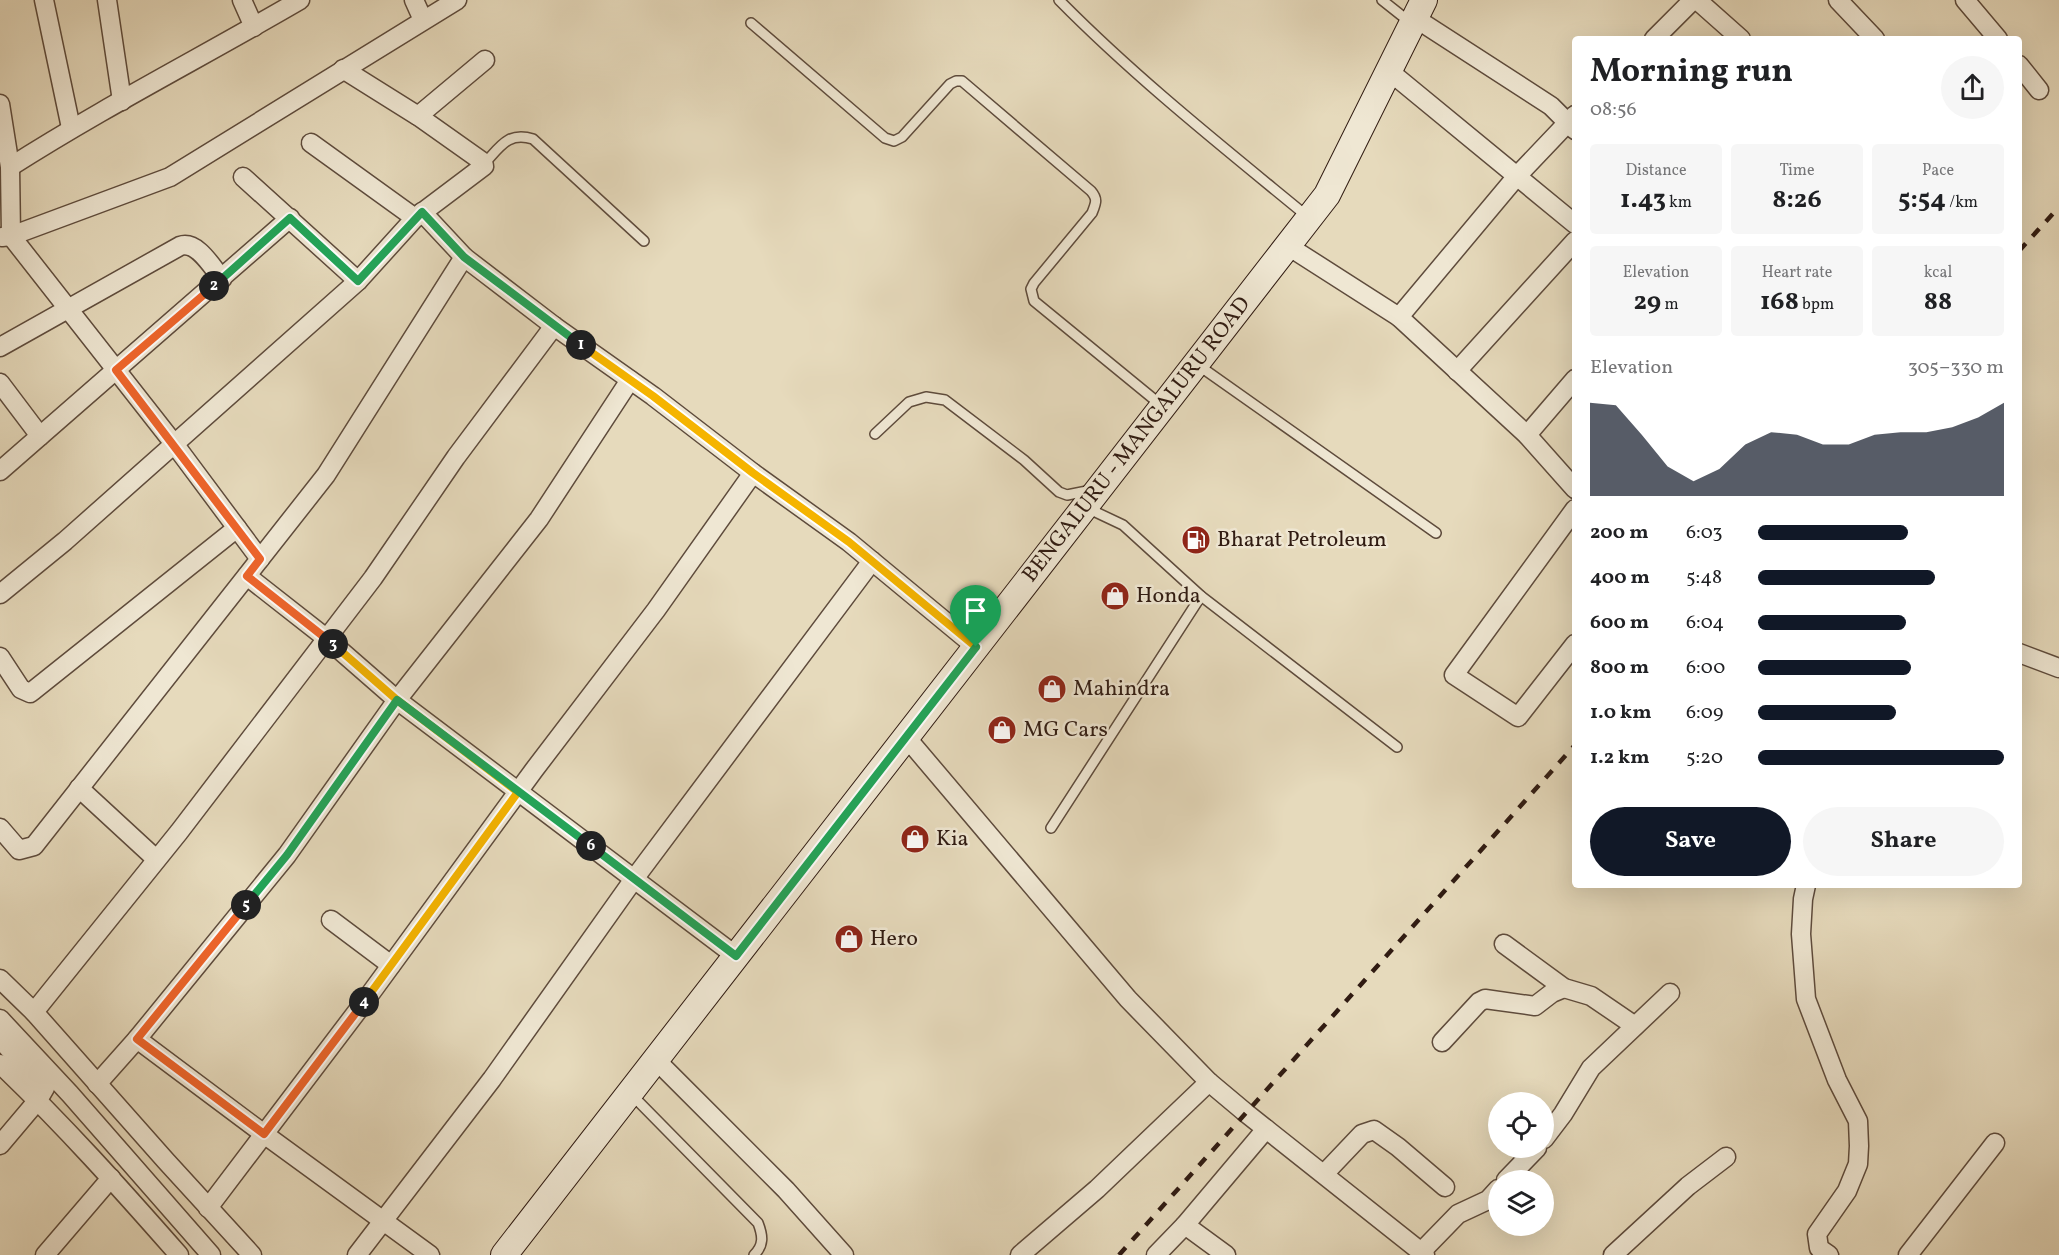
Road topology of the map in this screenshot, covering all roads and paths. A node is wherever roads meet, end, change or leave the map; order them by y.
1 (44, 0) edge
2 (107, 0) edge
3 (242, 0) edge
4 (300, 0) edge
5 (414, 0) edge
6 (458, 0) edge
7 (1059, 0) edge
8 (1383, 0) edge
9 (1693, 0) edge
10 (1698, 0) edge
11 (1838, 0) edge
12 (1965, 0) edge
13 (1417, 14) edge
14 (423, 20) junction
15 (751, 23) dead end
16 (254, 27) junction
17 (1657, 36) edge
18 (1738, 36) edge
19 (1872, 36) edge
20 (1995, 36) edge
21 (485, 60) dead end
22 (2022, 68) edge
23 (343, 69) junction
24 (1389, 70) junction
25 (2039, 90) dead end
26 (122, 101) junction
27 (0, 104) edge
28 (418, 116) junction
29 (1572, 123) edge
30 (71, 128) junction
31 (311, 143) dead end
32 (484, 164) junction
33 (10, 167) junction
34 (1517, 176) junction
35 (243, 177) dead end
36 (419, 215) junction
37 (290, 218) junction
38 (1309, 218) junction
39 (1572, 222) edge
40 (5, 237) edge
41 (644, 241) dead end
42 (1572, 244) edge
43 (1288, 246) junction
44 (464, 257) junction
45 (222, 279) junction
46 (358, 281) junction
47 (66, 308) junction
48 (1399, 317) junction
49 (554, 326) junction
50 (0, 347) edge
51 (1196, 364) junction
52 (116, 370) junction
53 (1457, 371) junction
54 (630, 380) junction
55 (1572, 382) edge
56 (0, 383) edge
57 (1163, 406) junction
58 (875, 434) dead end
59 (1527, 435) junction
60 (40, 436) junction
61 (175, 445) junction
62 (0, 471) edge
63 (753, 473) junction
64 (1572, 486) edge
65 (1092, 498) junction
66 (1572, 513) edge
67 (237, 528) junction
68 (1436, 533) dead end
69 (260, 559) junction
70 (872, 561) junction
71 (247, 576) junction
72 (0, 594) edge
73 (1202, 596) junction
74 (326, 638) junction
75 (976, 647) junction
76 (1572, 648) edge
77 (2022, 654) edge
78 (0, 657) edge
79 (2050, 665) edge
80 (2022, 669) edge
81 (397, 700) junction
82 (906, 737) junction
83 (1397, 747) dead end
84 (80, 788) junction
85 (518, 792) junction
86 (0, 828) edge
87 (1051, 828) dead end
88 (156, 859) junction
89 (634, 879) junction
90 (1805, 888) edge
91 (331, 920) dead end
92 (1504, 944) dead end
93 (736, 956) junction
94 (391, 965) junction
95 (0, 979) edge
96 (1564, 988) junction
97 (1670, 993) dead end
98 (34, 1012) junction
99 (0, 1019) edge
100 (1635, 1026) junction
101 (0, 1039) edge
102 (137, 1039) junction
103 (1442, 1042) dead end
104 (656, 1060) junction
105 (0, 1064) edge
106 (1209, 1082) junction
107 (97, 1084) junction
108 (630, 1093) junction
109 (38, 1100) junction
110 (1554, 1126) edge
111 (1266, 1129) junction
112 (264, 1134) junction
113 (1995, 1143) dead end
114 (0, 1146) edge
115 (1726, 1157) dead end
116 (1527, 1158) edge
117 (1516, 1170) edge
118 (1324, 1174) junction
119 (111, 1178) junction
120 (1445, 1187) dead end
121 (1488, 1200) edge
122 (208, 1208) junction
123 (383, 1221) junction
124 (1185, 1225) junction
125 (1423, 1253) edge
126 (45, 1255) edge
127 (179, 1255) edge
128 (210, 1255) edge
129 (252, 1255) edge
130 (357, 1255) edge
131 (430, 1255) edge
132 (504, 1255) edge
133 (754, 1255) edge
134 (844, 1255) edge
135 (1020, 1255) edge
136 (1156, 1255) edge
137 (1226, 1255) edge
138 (1613, 1255) edge
139 (1829, 1255) edge
140 (1908, 1255) edge

1 - 30 street
2 - 26 street
3 - 16 street
4 - 16 street
5 - 14 street
6 - 14 street
7 - 38 lane
8 - 13 lane
9 - 17 street
10 - 18 street
11 - 19 street
12 - 20 street
13 - 24 street, BENGALURU - MANGALURU ROAD
13 - 29 street
14 - 23 street
15 - 57 lane
16 - 26 street
21 - 28 street
22 - 25 street
23 - 28 street
23 - 40 street
24 - 34 street
24 - 38 street, BENGALURU - MANGALURU ROAD
26 - 30 street
27 - 33 street
28 - 32 street
29 - 34 street
30 - 33 street
31 - 36 street
32 - 36 street
32 - 41 lane
33 - 40 street
34 - 39 street
34 - 48 street
35 - 37 street
36 - 44 street
36 - 46 street
37 - 45 street
37 - 46 street
38 - 43 street, BENGALURU - MANGALURU ROAD
40 - 47 street
42 - 53 street
43 - 48 street
43 - 51 street, BENGALURU - MANGALURU ROAD
44 - 49 street
44 - 69 street
45 - 47 street
45 - 52 street
46 - 61 street
47 - 50 street
47 - 52 street
48 - 53 street
49 - 54 street
49 - 74 street
51 - 57 street, BENGALURU - MANGALURU ROAD
51 - 68 lane
52 - 60 street
52 - 61 street
53 - 59 street
54 - 63 street
54 - 81 street
55 - 59 street
56 - 60 street
57 - 65 street, BENGALURU - MANGALURU ROAD
58 - 65 lane
59 - 64 street
60 - 62 street
61 - 67 street
61 - 72 street
63 - 70 street
63 - 85 street
65 - 73 lane
65 - 75 street, BENGALURU - MANGALURU ROAD
66 - 76 street
67 - 69 street
67 - 78 street
69 - 71 street
70 - 75 street
70 - 89 street
71 - 74 street
71 - 84 street
73 - 83 lane
73 - 87 lane
74 - 81 street
74 - 88 street
75 - 82 street, BENGALURU - MANGALURU ROAD
77 - 79 street
79 - 80 street
81 - 85 street
81 - 102 street
82 - 93 street, BENGALURU - MANGALURU ROAD
82 - 106 street
84 - 86 street
84 - 88 street
85 - 89 street
85 - 94 street
88 - 98 street
89 - 93 street
89 - 123 street
90 - 139 street
91 - 94 street
92 - 96 street
93 - 104 street, BENGALURU - MANGALURU ROAD
94 - 112 street
95 - 98 street
96 - 100 street
96 - 103 street
97 - 100 street
98 - 107 street
99 - 128 street
100 - 110 street
101 - 109 street
102 - 107 street
102 - 112 street
104 - 108 street, BENGALURU - MANGALURU ROAD
104 - 134 street
105 - 109 street
106 - 111 street
106 - 135 street
107 - 122 street
108 - 132 street, BENGALURU - MANGALURU ROAD
108 - 133 lane
109 - 114 street
109 - 119 street
111 - 118 street
111 - 124 street
112 - 122 street
112 - 123 street
113 - 140 street
115 - 138 street
116 - 117 street
118 - 120 street
118 - 125 street
119 - 126 street
119 - 127 street
121 - 125 street
122 - 129 street
123 - 130 street
123 - 131 street
124 - 136 street
124 - 137 street

